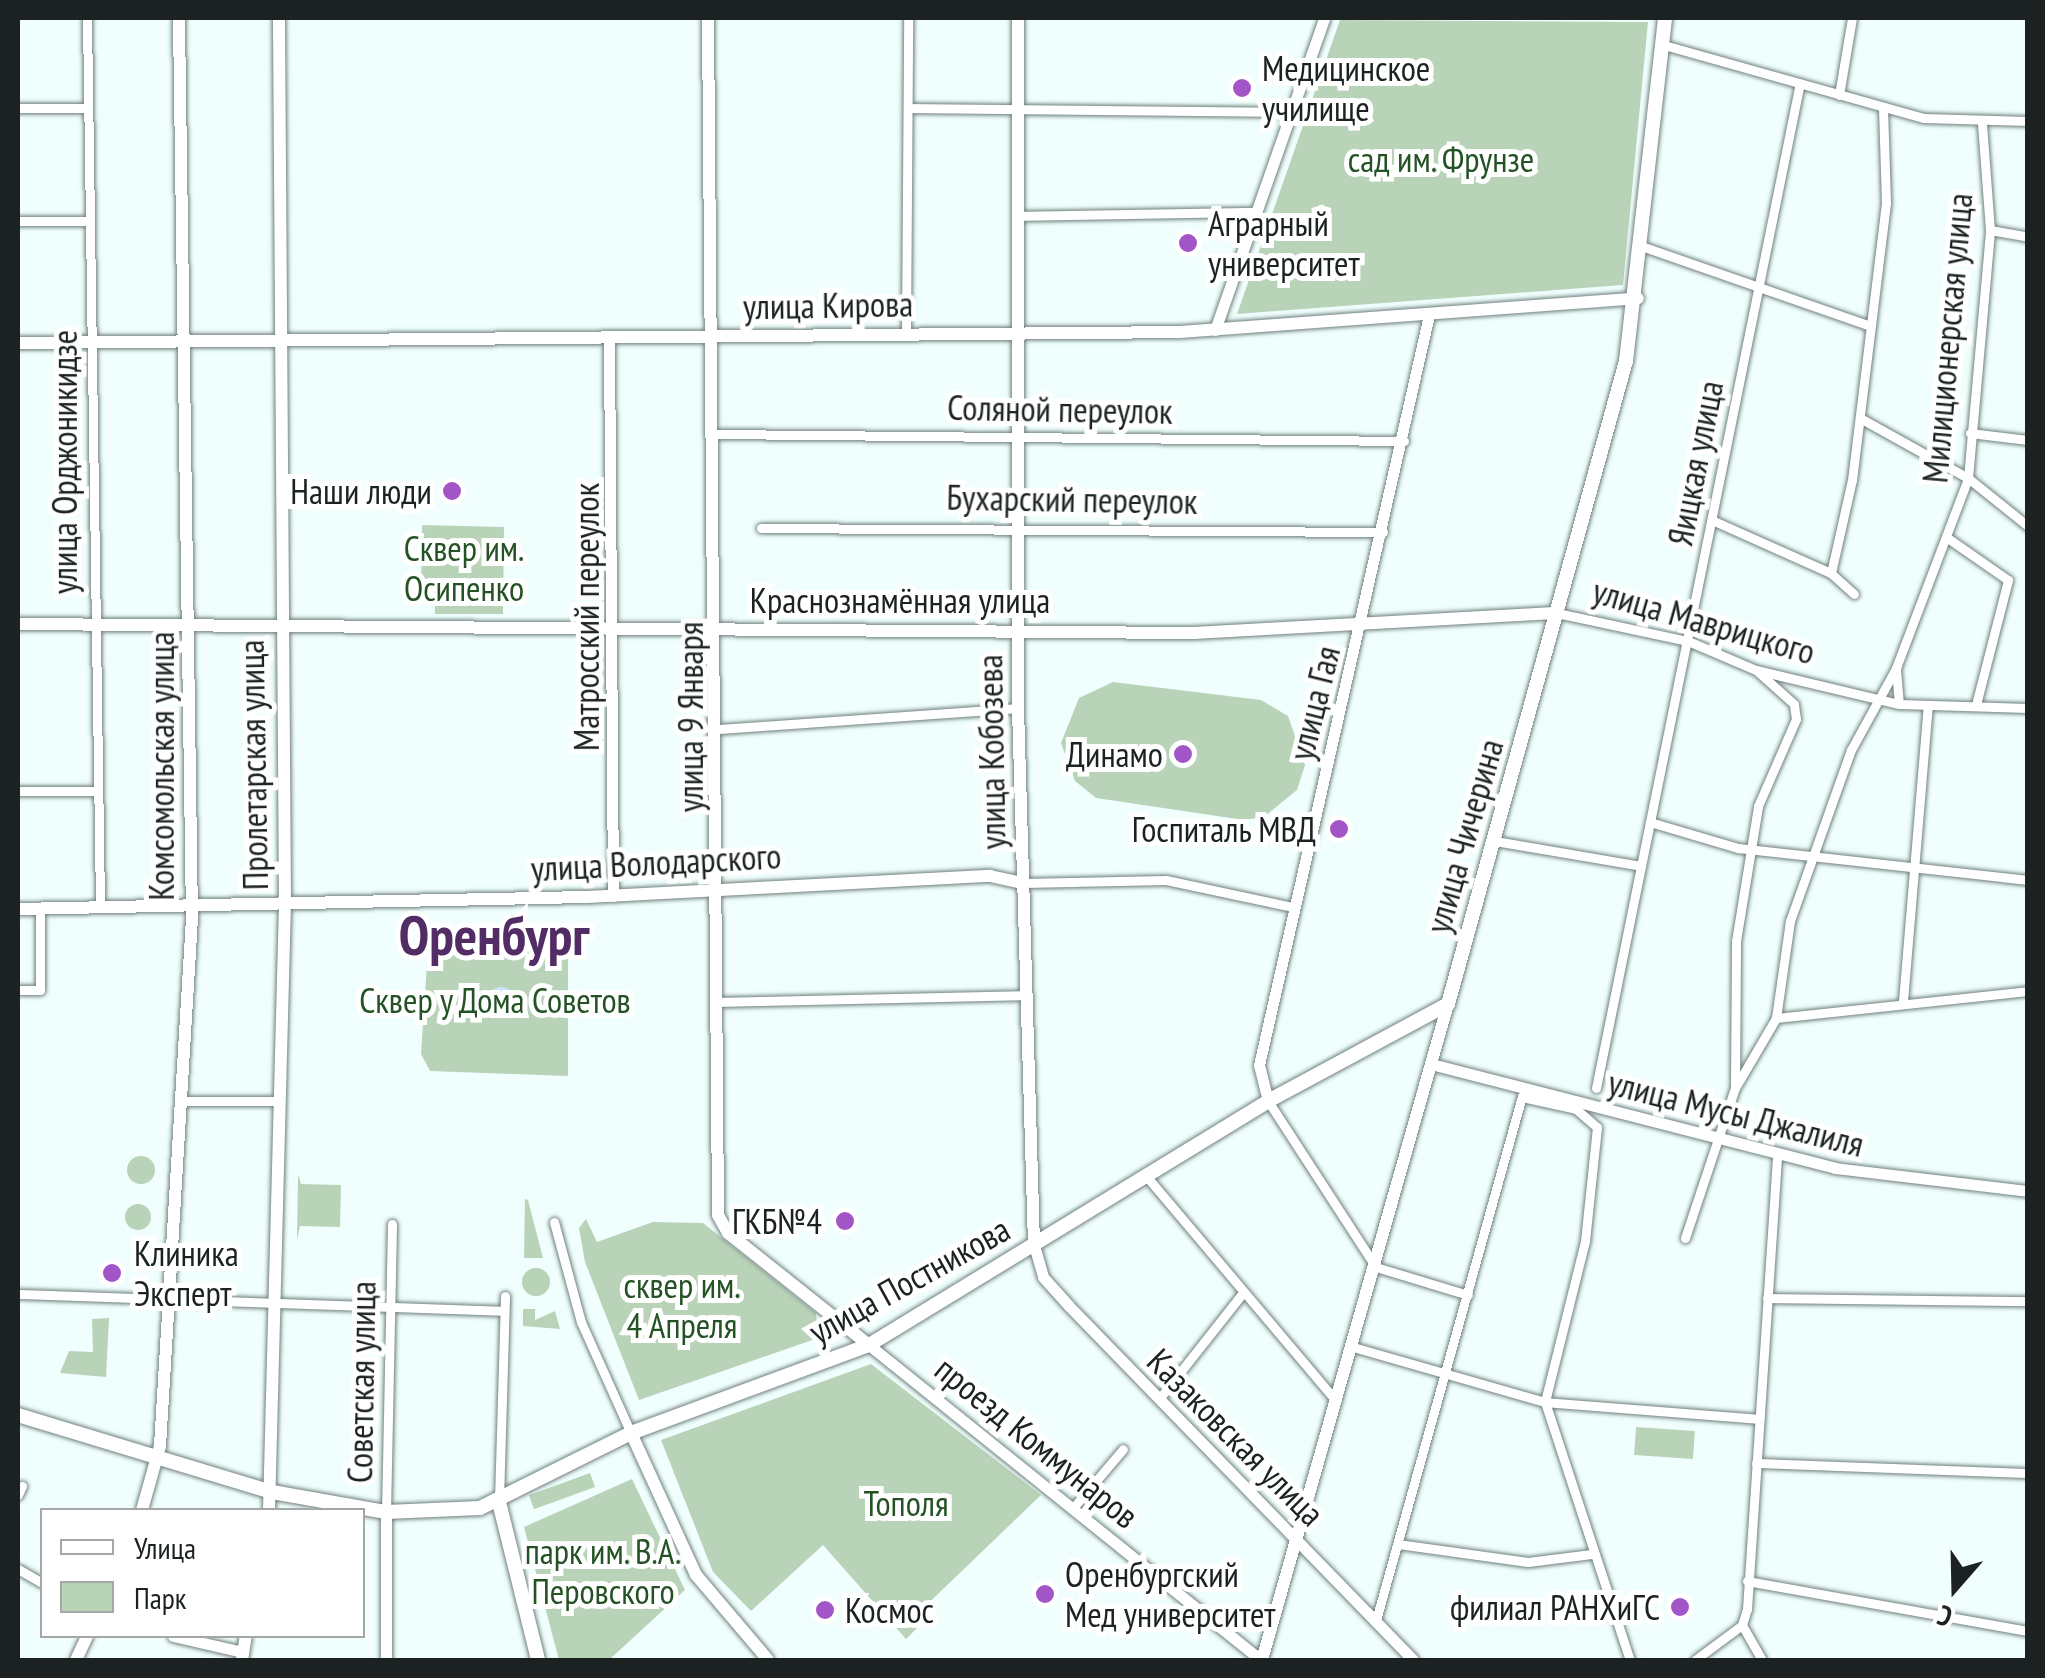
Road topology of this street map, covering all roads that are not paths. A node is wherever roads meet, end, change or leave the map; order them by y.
1 (87, 18) edge
2 (179, 18) edge
3 (278, 18) edge
4 (708, 18) edge
5 (908, 18) edge
6 (1018, 18) edge
7 (1324, 18) edge
8 (1665, 18) edge
9 (1852, 18) edge
10 (1664, 45) junction
11 (1800, 83) junction
12 (1839, 95) junction
13 (18, 108) edge
14 (84, 108) junction
15 (909, 108) junction
16 (1883, 109) junction
17 (1018, 112) junction
18 (1290, 112) junction
19 (2028, 121) edge
20 (1982, 123) junction
21 (1255, 212) junction
22 (1017, 216) junction
23 (18, 221) edge
24 (89, 221) junction
25 (1990, 230) junction
26 (2028, 237) edge
27 (1644, 247) junction
28 (1754, 293) junction
29 (1638, 298) junction
30 (1429, 315) junction
31 (1871, 326) junction
32 (1215, 330) junction
33 (1018, 333) junction
34 (906, 334) junction
35 (716, 337) junction
36 (610, 338) junction
37 (93, 342) junction
38 (280, 342) junction
39 (18, 343) edge
40 (187, 343) junction
41 (1860, 418) junction
42 (1970, 433) junction
43 (716, 434) junction
44 (1018, 436) junction
45 (2028, 440) edge
46 (1404, 441) junction
47 (1968, 478) junction
48 (1714, 522) junction
49 (1016, 525) junction
50 (2028, 526) edge
51 (761, 528) dead end
52 (1383, 532) junction
53 (1950, 539) junction
54 (1830, 573) junction
55 (1854, 594) dead end
56 (1557, 613) junction
57 (1362, 623) junction
58 (18, 624) edge
59 (92, 625) junction
60 (190, 627) junction
61 (281, 628) junction
62 (617, 628) junction
63 (719, 628) junction
64 (1018, 629) junction
65 (1688, 640) junction
66 (1896, 668) junction
67 (1756, 670) junction
68 (1873, 695) junction
69 (1898, 704) junction
70 (1976, 705) junction
71 (1928, 706) junction
72 (1018, 708) junction
73 (2028, 708) edge
74 (720, 729) junction
75 (18, 791) edge
76 (98, 791) junction
77 (1650, 822) junction
78 (1495, 840) junction
79 (1757, 850) junction
80 (1815, 850) junction
81 (1917, 864) junction
82 (1641, 866) junction
83 (2028, 880) edge
84 (1024, 883) junction
85 (720, 891) junction
86 (613, 896) junction
87 (284, 903) junction
88 (192, 904) junction
89 (100, 907) junction
90 (1294, 907) junction
91 (40, 908) junction
92 (18, 909) edge
93 (18, 990) edge
94 (2028, 992) edge
95 (1028, 995) junction
96 (720, 1002) junction
97 (1903, 1002) junction
98 (1448, 1004) junction
99 (1776, 1018) junction
100 (1435, 1065) junction
101 (1596, 1088) dead end
102 (1735, 1088) junction
103 (1522, 1093) junction
104 (181, 1101) junction
105 (280, 1101) junction
106 (1268, 1101) junction
107 (1722, 1141) junction
108 (1777, 1156) junction
109 (1147, 1178) junction
110 (2028, 1191) edge
111 (554, 1222) dead end
112 (392, 1224) dead end
113 (1685, 1238) dead end
114 (1034, 1244) junction
115 (1376, 1267) junction
116 (18, 1294) edge
117 (1241, 1295) junction
118 (1468, 1295) junction
119 (504, 1296) dead end
120 (1767, 1298) junction
121 (168, 1300) junction
122 (2028, 1301) edge
123 (277, 1304) junction
124 (392, 1306) junction
125 (504, 1310) junction
126 (870, 1345) junction
127 (1353, 1347) junction
128 (1448, 1374) junction
129 (1159, 1398) junction
130 (1336, 1402) junction
131 (1545, 1402) junction
132 (18, 1415) edge
133 (1759, 1419) junction
134 (631, 1433) junction
135 (1123, 1449) dead end
136 (158, 1458) junction
137 (1756, 1463) junction
138 (2028, 1473) edge
139 (272, 1492) junction
140 (499, 1502) junction
141 (143, 1508) edge
142 (269, 1508) edge
143 (363, 1508) edge
144 (365, 1508) edge
145 (1072, 1508) junction
146 (386, 1512) junction
147 (1298, 1539) junction
148 (1398, 1544) junction
149 (1592, 1554) junction
150 (18, 1569) edge
151 (1747, 1581) junction
152 (40, 1582) edge
153 (1376, 1620) junction
154 (1742, 1625) junction
155 (2028, 1631) edge
156 (181, 1638) edge
157 (242, 1656) edge
158 (1259, 1659) edge
159 (386, 1660) edge
160 (538, 1660) edge
161 (768, 1660) edge
162 (1413, 1660) edge
163 (1630, 1660) edge
164 (1695, 1660) edge
165 (1762, 1660) edge

1 - 14 street, улица Орджоникидзе
2 - 40 main road, Комсомольская улица
3 - 38 main road, Пролетарская улица
4 - 35 main road, улица 9 Января
5 - 15 street
6 - 17 main road, улица Кобозева
7 - 18 street
8 - 10 main road, улица Чичерина
9 - 12 street
10 - 11 street
10 - 27 main road, улица Чичерина
11 - 12 street
11 - 28 street, Яицкая улица
12 - 16 street
13 - 14 street
14 - 24 street, улица Орджоникидзе
15 - 17 street
15 - 34 street
16 - 20 street
16 - 31 street
17 - 18 street
17 - 22 main road, улица Кобозева
18 - 21 street
19 - 20 street
20 - 25 street, Милиционерская улица
21 - 22 street
21 - 32 street
22 - 33 main road, улица Кобозева
23 - 24 street
24 - 37 street, улица Орджоникидзе
25 - 26 street
25 - 42 street, Милиционерская улица
27 - 28 street
27 - 29 main road, улица Чичерина
28 - 31 street
28 - 48 street, Яицкая улица
29 - 30 main road, улица Кирова
29 - 56 main road, улица Чичерина
30 - 32 main road, улица Кирова
30 - 46 street, улица Гая
31 - 41 street
32 - 33 main road, улица Кирова
33 - 34 main road, улица Кирова
33 - 44 main road, улица Кобозева
34 - 35 main road, улица Кирова
35 - 36 main road, улица Кирова
35 - 43 main road, улица 9 Января
36 - 38 main road, улица Кирова
36 - 62 street, Матросский переулок
37 - 39 main road, улица Кирова
37 - 40 main road, улица Кирова
37 - 59 street, улица Орджоникидзе
38 - 40 main road, улица Кирова
38 - 61 main road, Пролетарская улица
40 - 60 main road, Комсомольская улица
41 - 47 street
41 - 54 street
42 - 45 street
42 - 47 street, Милиционерская улица
43 - 44 street, Соляной переулок
43 - 63 main road, улица 9 Января
44 - 46 street, Соляной переулок
44 - 49 main road, улица Кобозева
46 - 52 street, улица Гая
47 - 50 street
47 - 53 street, Милиционерская улица
48 - 54 street
48 - 65 street, Яицкая улица
49 - 51 street, Бухарский переулок
49 - 52 street, Бухарский переулок
49 - 64 main road, улица Кобозева
52 - 57 street, улица Гая
53 - 66 street, Милиционерская улица
53 - 70 street
54 - 55 street
56 - 57 main road, улица Маврицкого
56 - 65 street, улица Маврицкого
56 - 78 main road, улица Чичерина
57 - 64 main road, Краснознамённая улица
57 - 90 street, улица Гая
58 - 59 main road, Краснознамённая улица
59 - 60 main road, Краснознамённая улица
59 - 76 street, улица Орджоникидзе
60 - 61 main road, Краснознамённая улица
60 - 88 main road, Комсомольская улица
61 - 62 main road, Краснознамённая улица
61 - 87 main road, Пролетарская улица
62 - 63 main road, Краснознамённая улица
62 - 86 street, Матросский переулок
63 - 64 main road, Краснознамённая улица
63 - 74 main road, улица 9 Января
64 - 72 main road, улица Кобозева
65 - 67 street, улица Маврицкого
65 - 77 street, Яицкая улица
66 - 68 street, Милиционерская улица
66 - 69 street, Милиционерская улица
67 - 68 street, улица Маврицкого
67 - 79 street
68 - 69 street, улица Маврицкого
68 - 80 street, Милиционерская улица
69 - 71 street, улица Маврицкого
70 - 71 street, улица Маврицкого
70 - 73 street, улица Маврицкого
71 - 81 street
72 - 74 street
72 - 84 main road, улица Кобозева
74 - 85 main road, улица 9 Января
75 - 76 street
76 - 89 street, улица Орджоникидзе
77 - 79 street
77 - 82 street, Яицкая улица
78 - 82 street
78 - 98 main road, улица Чичерина
79 - 80 street
79 - 102 street
80 - 81 street
80 - 99 street, Милиционерская улица
81 - 83 street
81 - 97 street
82 - 101 street, Яицкая улица
84 - 85 main road, улица Володарского
84 - 90 street, улица Володарского
84 - 95 main road, улица Кобозева
85 - 86 main road, улица Володарского
85 - 96 main road, улица 9 Января
86 - 87 main road, улица Володарского
87 - 88 main road, улица Володарского
87 - 105 main road, Пролетарская улица
88 - 89 main road, улица Володарского
88 - 104 main road, Комсомольская улица
89 - 91 main road, улица Володарского
90 - 106 street, улица Гая
91 - 92 main road, улица Володарского
91 - 93 street
94 - 97 street
95 - 96 street
95 - 114 main road, улица Кобозева
96 - 126 main road, улица 9 Января
97 - 99 street
98 - 100 main road, улица Чичерина
98 - 106 main road, улица Постникова
99 - 102 street
100 - 103 street, улица Мусы Джалиля
100 - 115 main road, улица Чичерина
102 - 107 street
103 - 107 street, улица Мусы Джалиля
103 - 118 street
103 - 131 street
104 - 105 street
104 - 121 main road, Комсомольская улица
105 - 123 main road, Пролетарская улица
106 - 109 main road, улица Постникова
106 - 115 street
107 - 108 street, улица Мусы Джалиля
107 - 113 street
108 - 110 street, улица Мусы Джалиля
108 - 120 street
109 - 114 main road, улица Постникова
109 - 117 street
111 - 134 street
112 - 124 street, Советская улица
114 - 126 main road, улица Постникова
114 - 129 street, Казаковская улица
115 - 118 street
115 - 127 main road, улица Чичерина
116 - 121 street
117 - 129 street
117 - 130 street
118 - 128 street
119 - 125 street
120 - 122 street
120 - 133 street
121 - 123 street
121 - 136 main road, Комсомольская улица
123 - 124 street
123 - 139 main road, Пролетарская улица
124 - 125 street
124 - 146 street, Советская улица
125 - 140 street
126 - 134 main road, улица Постникова
126 - 145 street, проезд Коммунаров
127 - 128 street
127 - 130 main road, улица Чичерина
128 - 131 street
128 - 148 street
129 - 147 street, Казаковская улица
130 - 147 main road, улица Чичерина
131 - 133 street
131 - 149 street
132 - 136 main road, улица Постникова
133 - 137 street
134 - 140 main road, улица Постникова
134 - 161 main road
135 - 145 street
136 - 139 main road, улица Постникова
136 - 141 main road, Комсомольская улица
137 - 138 street
137 - 151 street
139 - 142 main road, Пролетарская улица
139 - 143 main road, улица Постникова
140 - 146 main road, улица Постникова
140 - 160 main road
144 - 146 main road, улица Постникова
145 - 158 street, проезд Коммунаров
146 - 159 street, Советская улица
147 - 153 street, Казаковская улица
147 - 158 main road, улица Чичерина
148 - 149 street
148 - 153 street
149 - 163 street
150 - 152 street
151 - 154 street
151 - 155 street
153 - 162 street, Казаковская улица
154 - 164 street
154 - 165 street
156 - 157 street

